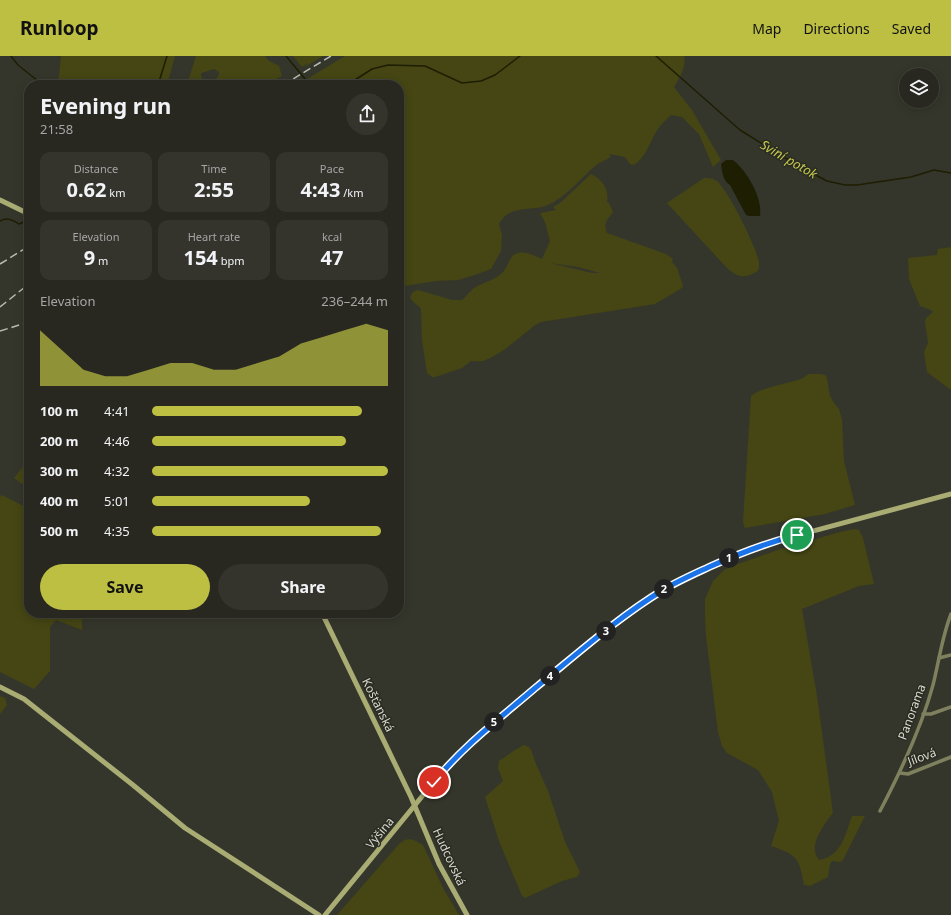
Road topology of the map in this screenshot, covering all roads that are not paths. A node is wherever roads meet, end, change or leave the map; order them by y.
1 (0, 200) edge
2 (24, 212) edge
3 (951, 494) edge
4 (951, 614) edge
5 (324, 618) edge
6 (951, 655) edge
7 (939, 658) junction
8 (0, 687) edge
9 (951, 707) edge
10 (924, 714) junction
11 (951, 757) edge
12 (900, 773) junction
13 (415, 806) junction
14 (880, 811) dead end
15 (319, 915) edge
16 (325, 915) edge
17 (467, 915) edge

1 - 2 main road
3 - 13 main road, Výšina
4 - 7 street, Panorama
5 - 13 main road, Košťanská
6 - 7 street
7 - 10 street, Panorama
8 - 15 main road
9 - 10 street
10 - 12 street, Panorama
11 - 12 street, Jílová
12 - 14 street, Panorama
13 - 16 main road, Výšina
13 - 17 main road, Hudcovská

